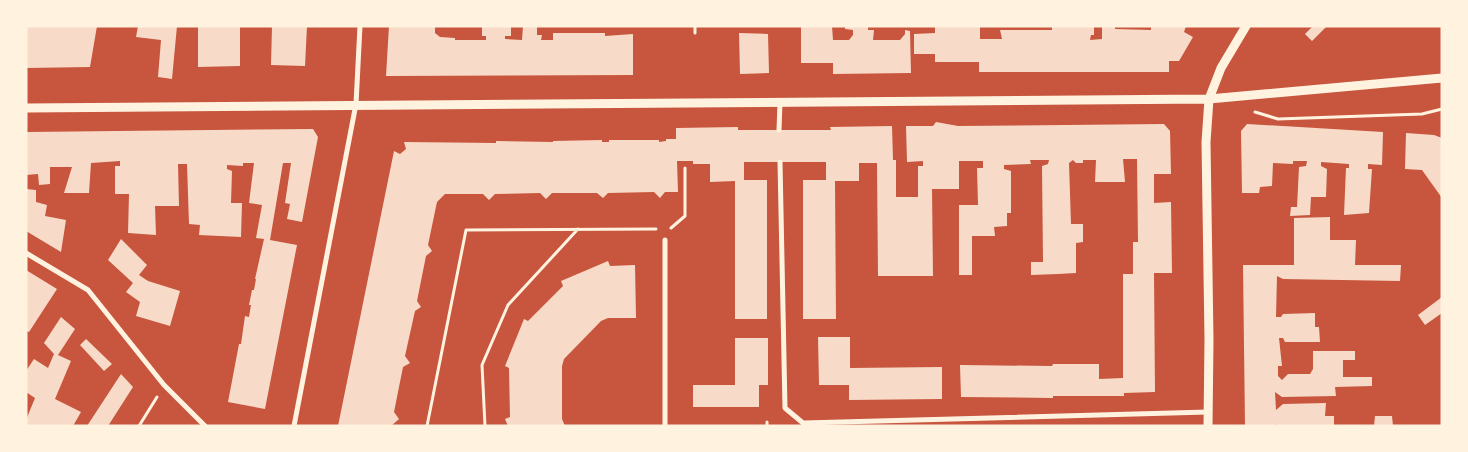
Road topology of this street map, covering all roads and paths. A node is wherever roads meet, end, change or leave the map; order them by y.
1 (360, 26) edge
2 (695, 26) edge
3 (1246, 26) edge
4 (695, 34) dead end
5 (1442, 78) edge
6 (1209, 99) junction
7 (780, 103) junction
8 (356, 104) junction
9 (26, 108) edge
10 (1442, 109) edge
11 (1252, 111) dead end
12 (779, 130) dead end
13 (780, 162) dead end
14 (685, 168) dead end
15 (578, 229) junction
16 (660, 229) dead end
17 (665, 240) joint
18 (26, 253) edge
19 (164, 386) junction
20 (1208, 412) junction
21 (138, 426) edge
22 (205, 426) edge
23 (294, 426) edge
24 (427, 426) edge
25 (484, 426) edge
26 (665, 426) edge
27 (1208, 426) edge

1 - 8 street
2 - 4 path
3 - 6 street
5 - 6 street
6 - 7 street
6 - 20 street
7 - 8 street
7 - 12 street
8 - 9 street
8 - 23 street
10 - 11 path
13 - 20 street
14 - 17 path
15 - 16 path
15 - 24 path
15 - 25 path
17 - 26 street
18 - 19 street
19 - 21 path
19 - 22 street
20 - 27 street

